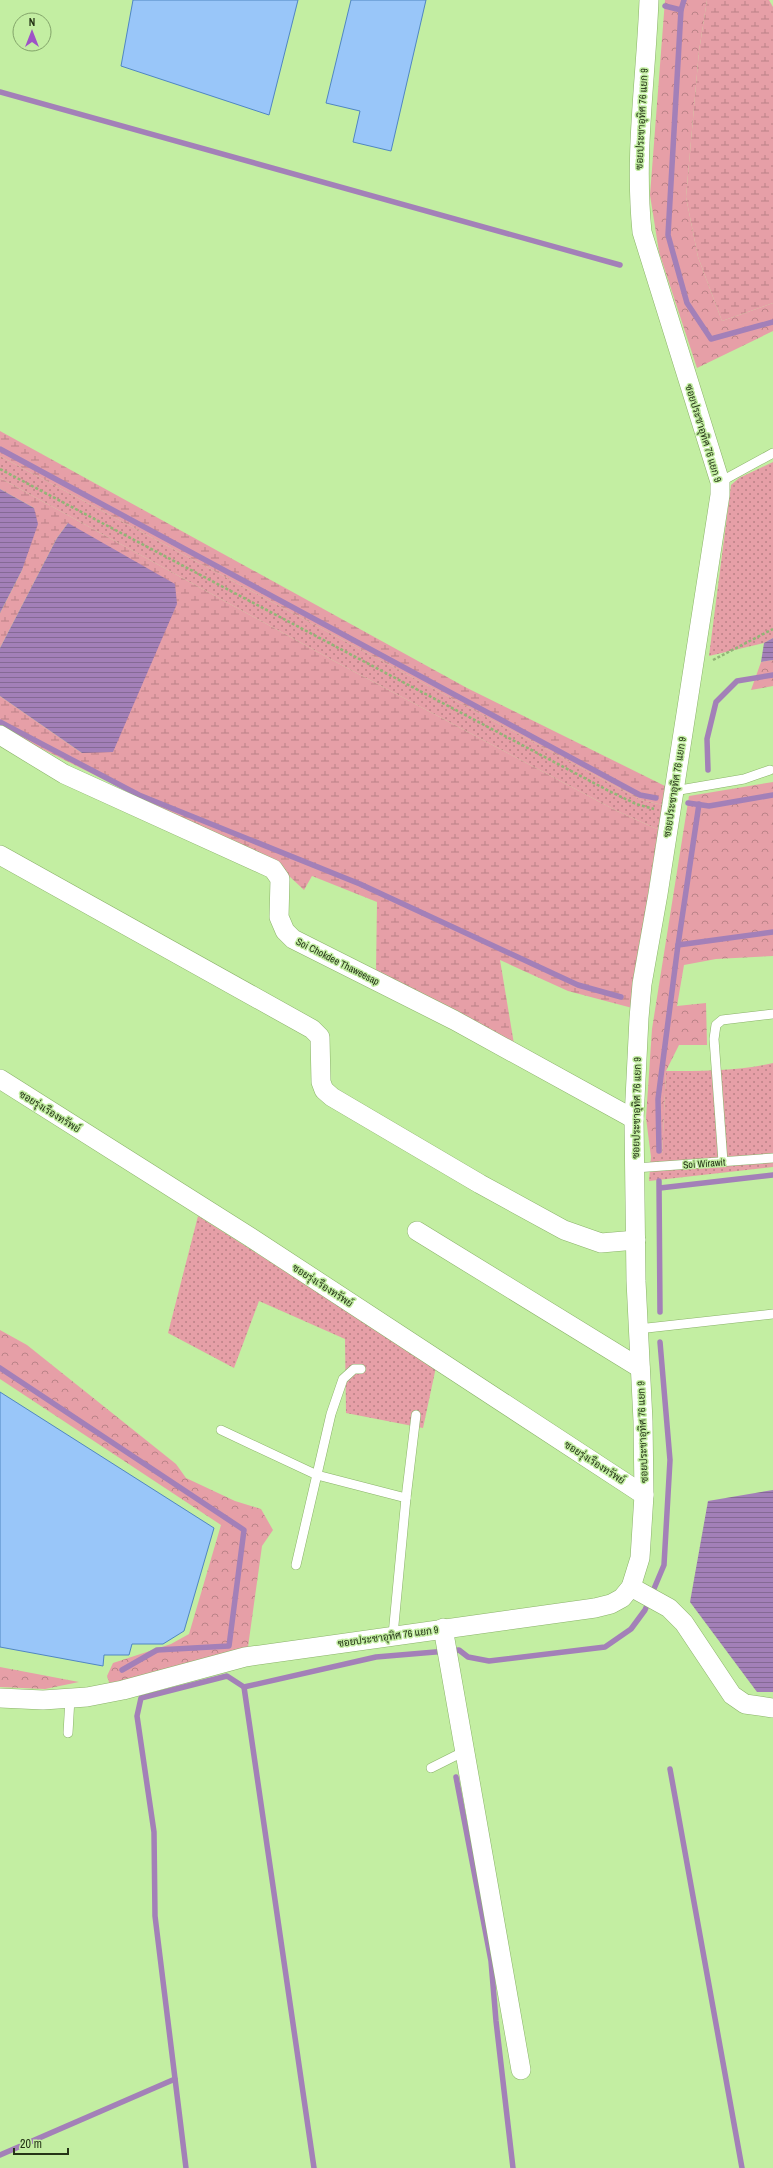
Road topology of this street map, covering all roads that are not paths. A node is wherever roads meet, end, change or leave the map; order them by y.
1 (649, 0) edge
2 (773, 453) edge
3 (720, 482) junction
4 (0, 735) edge
5 (770, 770) dead end
6 (674, 791) junction
7 (0, 855) edge
8 (773, 1014) edge
9 (0, 1079) edge
10 (634, 1118) junction
11 (773, 1158) edge
12 (722, 1162) junction
13 (635, 1168) junction
14 (417, 1231) dead end
15 (636, 1240) junction
16 (773, 1314) edge
17 (638, 1329) junction
18 (640, 1368) junction
19 (361, 1369) dead end
20 (416, 1415) dead end
21 (221, 1430) dead end
22 (317, 1475) junction
23 (644, 1495) junction
24 (406, 1498) junction
25 (296, 1565) dead end
26 (631, 1586) junction
27 (443, 1628) junction
28 (393, 1635) junction
29 (0, 1698) edge
30 (70, 1698) junction
31 (773, 1708) edge
32 (68, 1733) dead end
33 (466, 1750) junction
34 (431, 1768) dead end
35 (521, 2070) dead end

1 - 3 street, ซอยประชาอุทิศ 76 แยก 9
2 - 3 lane
3 - 6 street, ซอยประชาอุทิศ 76 แยก 9
4 - 10 street, Soi Chokdee Thaweesap
5 - 6 lane
6 - 10 street, ซอยประชาอุทิศ 76 แยก 9
7 - 15 street
8 - 12 lane
9 - 23 street, ซอยรุ่งเรืองทรัพย์
10 - 13 street, ซอยประชาอุทิศ 76 แยก 9
11 - 12 lane, Soi Wirawit
12 - 13 lane, Soi Wirawit
13 - 15 street, ซอยประชาอุทิศ 76 แยก 9
14 - 18 street
15 - 17 street, ซอยประชาอุทิศ 76 แยก 9
16 - 17 lane
17 - 18 street, ซอยประชาอุทิศ 76 แยก 9
18 - 23 street, ซอยประชาอุทิศ 76 แยก 9
19 - 22 lane
20 - 24 lane
21 - 22 lane
22 - 24 lane
22 - 25 lane
23 - 26 street, ซอยประชาอุทิศ 76 แยก 9
24 - 28 lane
26 - 27 street, ซอยประชาอุทิศ 76 แยก 9
26 - 31 street
27 - 28 street, ซอยประชาอุทิศ 76 แยก 9
27 - 33 street
28 - 30 street, ซอยประชาอุทิศ 76 แยก 9
29 - 30 street, ซอยประชาอุทิศ 76 แยก 9
30 - 32 lane
33 - 34 lane
33 - 35 street

